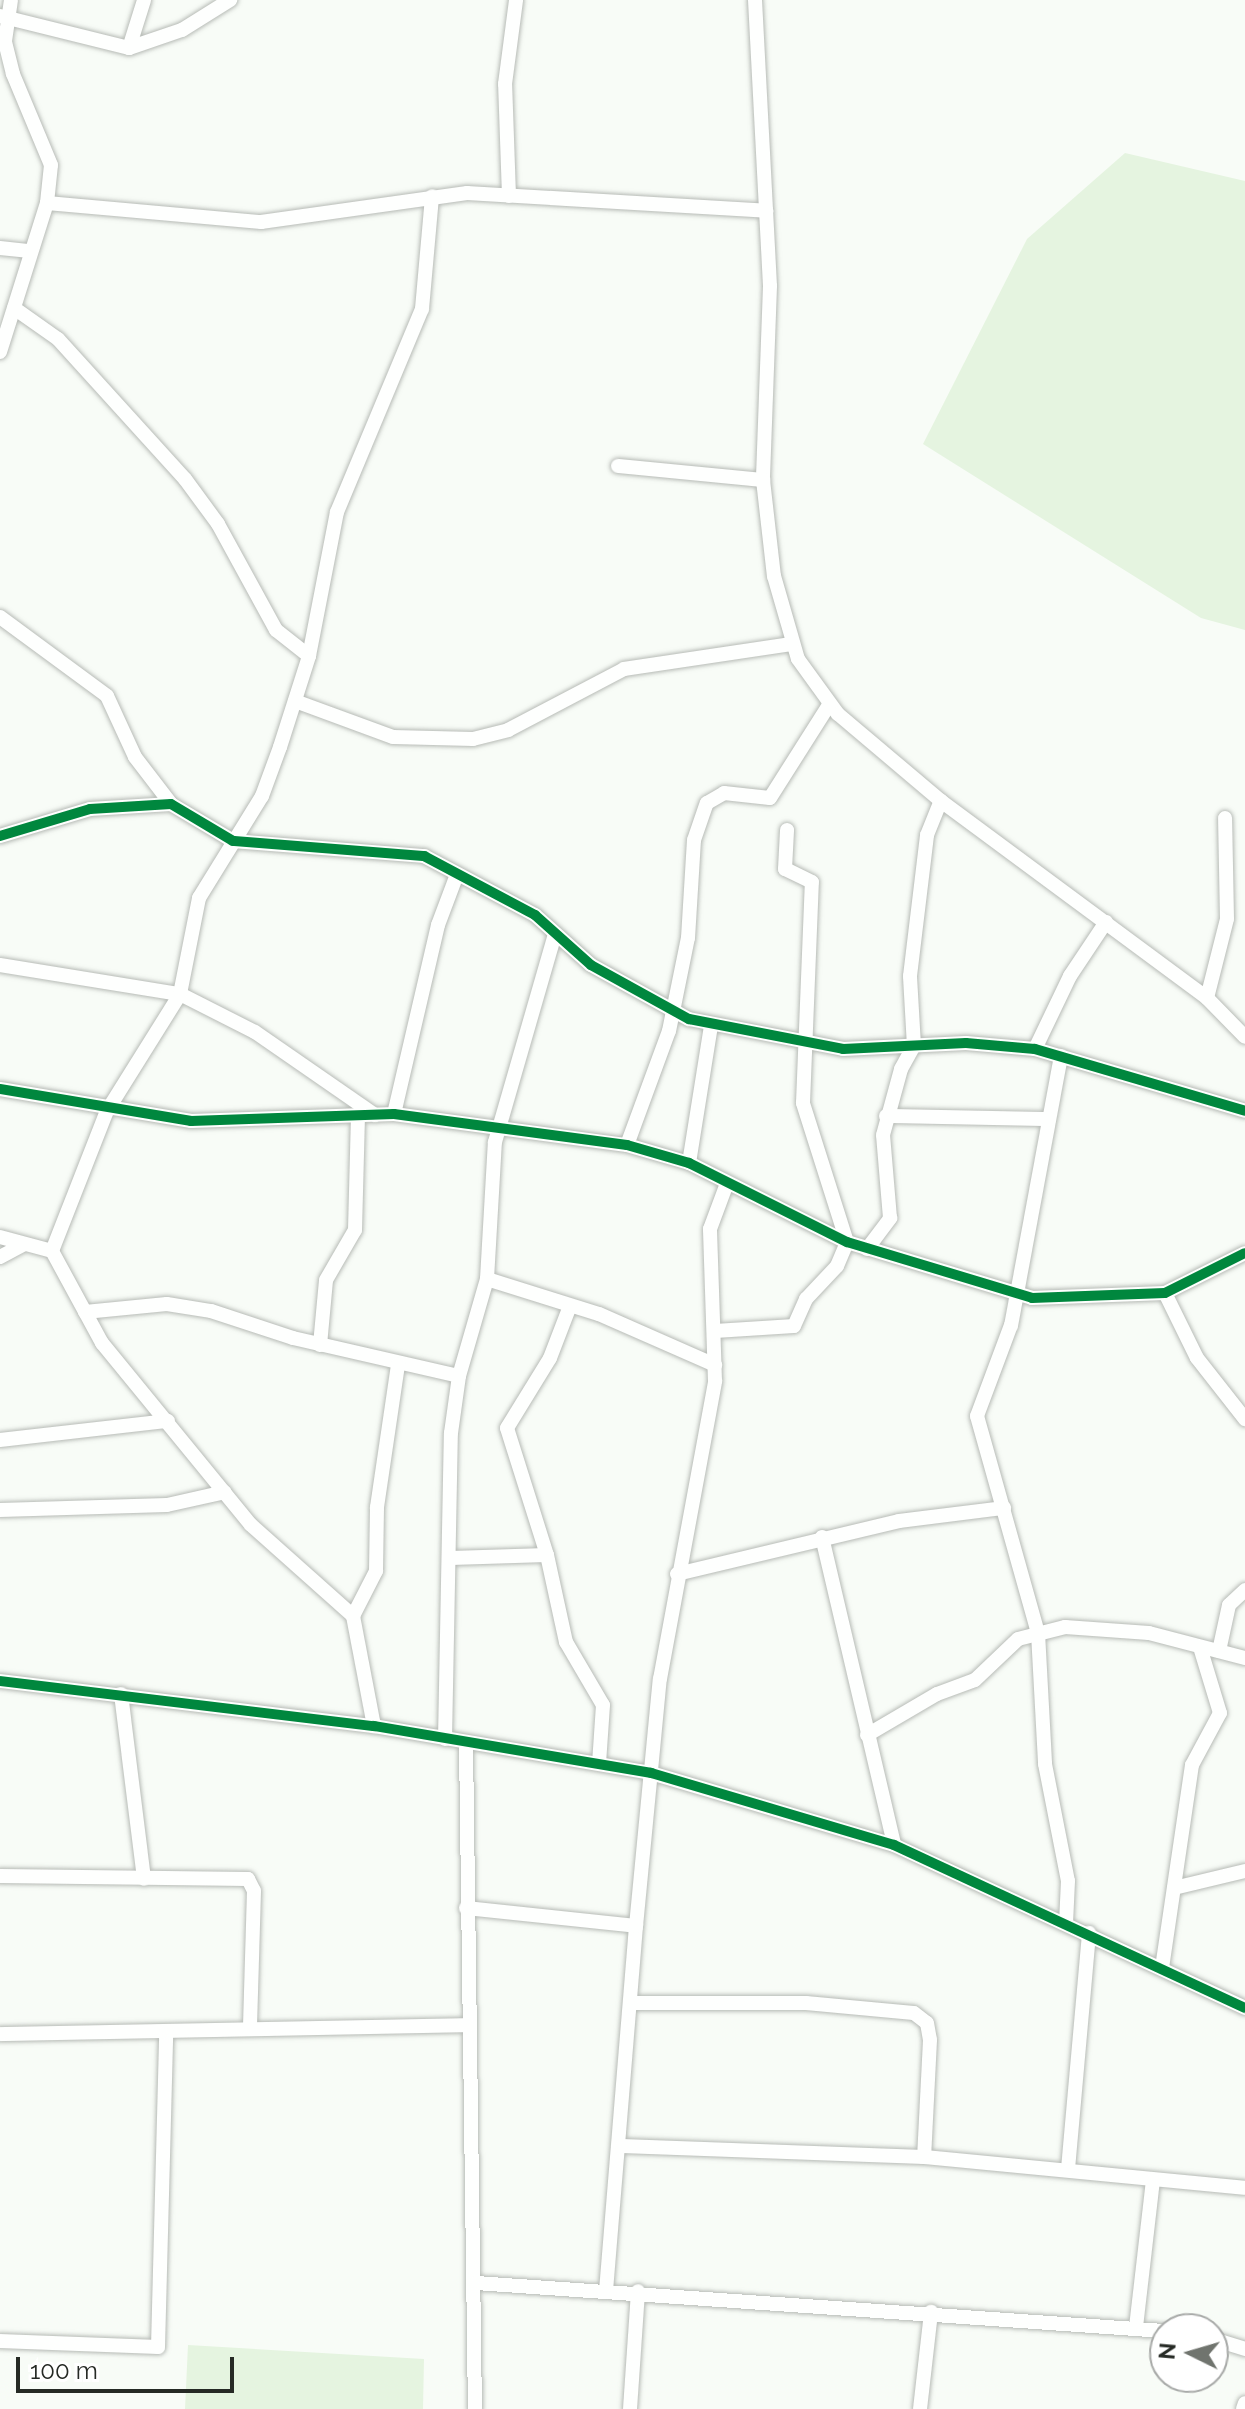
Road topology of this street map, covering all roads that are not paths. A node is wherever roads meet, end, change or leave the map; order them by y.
1 (11, 0) edge
2 (144, 0) edge
3 (230, 0) edge
4 (516, 0) edge
5 (755, 0) edge
6 (765, 0) edge
7 (759, 15) junction
8 (3, 17) edge
9 (129, 48) junction
10 (432, 196) junction
11 (509, 196) junction
12 (47, 203) junction
13 (766, 211) junction
14 (0, 248) edge
15 (30, 251) junction
16 (14, 308) junction
17 (0, 352) edge
18 (618, 466) dead end
19 (763, 480) junction
20 (0, 617) edge
21 (791, 644) junction
22 (309, 656) junction
23 (295, 701) junction
24 (829, 705) junction
25 (941, 801) junction
26 (171, 804) junction
27 (1225, 818) dead end
28 (787, 830) dead end
29 (0, 836) edge
30 (233, 841) junction
31 (456, 877) junction
32 (1106, 922) junction
33 (555, 934) junction
34 (0, 965) edge
35 (180, 994) junction
36 (1207, 998) junction
37 (673, 1014) junction
38 (711, 1026) junction
39 (1245, 1037) edge
40 (804, 1045) junction
41 (914, 1046) junction
42 (1035, 1049) junction
43 (1061, 1056) junction
44 (0, 1089) edge
45 (107, 1111) junction
46 (1245, 1111) edge
47 (394, 1114) junction
48 (375, 1115) junction
49 (886, 1116) junction
50 (358, 1117) junction
51 (1049, 1119) junction
52 (498, 1128) junction
53 (627, 1145) junction
54 (689, 1163) junction
55 (726, 1186) junction
56 (0, 1237) edge
57 (847, 1242) junction
58 (24, 1244) junction
59 (867, 1249) junction
60 (52, 1251) junction
61 (1245, 1253) edge
62 (0, 1257) edge
63 (487, 1279) junction
64 (1165, 1293) junction
65 (1017, 1294) junction
66 (570, 1306) junction
67 (85, 1312) junction
68 (715, 1331) junction
69 (320, 1345) junction
70 (398, 1365) junction
71 (715, 1365) junction
72 (459, 1376) junction
73 (1245, 1419) edge
74 (168, 1421) junction
75 (0, 1440) edge
76 (225, 1492) junction
77 (1004, 1508) junction
78 (0, 1510) edge
79 (822, 1537) junction
80 (547, 1555) junction
81 (451, 1558) junction
82 (677, 1574) junction
83 (1245, 1590) edge
84 (353, 1616) junction
85 (1038, 1633) junction
86 (1200, 1647) junction
87 (1219, 1651) junction
88 (1245, 1658) edge
89 (0, 1681) edge
90 (121, 1694) junction
91 (374, 1726) junction
92 (867, 1735) junction
93 (445, 1739) junction
94 (466, 1743) junction
95 (599, 1763) junction
96 (651, 1773) junction
97 (894, 1845) junction
98 (1245, 1871) edge
99 (0, 1876) edge
100 (144, 1879) junction
101 (1174, 1888) junction
102 (466, 1908) junction
103 (1066, 1923) junction
104 (636, 1926) junction
105 (1089, 1933) junction
106 (1162, 1968) junction
107 (633, 2003) junction
108 (1245, 2008) edge
109 (468, 2025) junction
110 (250, 2026) junction
111 (166, 2032) junction
112 (0, 2034) edge
113 (622, 2146) junction
114 (924, 2157) junction
115 (1068, 2169) junction
116 (1153, 2180) junction
117 (1245, 2188) edge
118 (476, 2283) junction
119 (606, 2290) junction
120 (638, 2291) junction
121 (931, 2312) junction
122 (1136, 2327) junction
123 (1149, 2329) edge
124 (0, 2341) edge
125 (1245, 2403) edge
126 (475, 2409) edge
127 (630, 2409) edge
128 (920, 2409) edge
129 (1243, 2409) edge

1 - 8 street
2 - 9 street
3 - 9 street
4 - 11 street
5 - 7 street
6 - 7 street
7 - 13 street
8 - 9 street
8 - 12 street
10 - 11 street
10 - 12 street
10 - 22 street
11 - 13 street
12 - 15 street
13 - 19 street
14 - 15 street
15 - 16 street
16 - 17 street
16 - 22 street
18 - 19 street
19 - 21 street
20 - 26 street
21 - 23 street
21 - 24 street
22 - 23 street
23 - 30 street
24 - 25 street
24 - 37 street
25 - 32 street
25 - 41 street
26 - 29 street
26 - 30 street
27 - 36 street
28 - 40 street
30 - 31 street
30 - 35 street
31 - 33 street
31 - 47 street
32 - 36 street
32 - 42 street
33 - 37 street
33 - 52 street
34 - 35 street
35 - 45 street
35 - 48 street
36 - 39 street
37 - 38 street
37 - 53 street
38 - 40 street
38 - 54 street
40 - 41 street
40 - 57 street
41 - 42 street
41 - 49 street
42 - 43 street
43 - 46 street
43 - 51 street
44 - 45 street
45 - 50 street
45 - 60 street
47 - 48 street
47 - 52 street
48 - 50 street
49 - 51 street
49 - 59 street
50 - 69 street
51 - 65 street
52 - 53 street
52 - 63 street
53 - 54 street
54 - 55 street
55 - 57 street
55 - 68 street
56 - 58 street
57 - 59 street
57 - 68 street
58 - 60 street
58 - 62 street
59 - 65 street
60 - 67 street
61 - 64 street
63 - 66 street
63 - 72 street
64 - 65 street
64 - 73 street
65 - 77 street
66 - 71 street
66 - 80 street
67 - 69 street
67 - 74 street
68 - 71 street
69 - 70 street
70 - 72 street
70 - 84 street
71 - 82 street
72 - 81 street
74 - 75 street
74 - 76 street
76 - 78 street
76 - 84 street
77 - 79 street
77 - 85 street
79 - 82 street
79 - 92 street
80 - 81 street
80 - 95 street
81 - 93 street
82 - 96 street
83 - 87 street
84 - 91 street
85 - 86 street
85 - 92 street
85 - 103 street
86 - 87 street
86 - 101 street
87 - 88 street
89 - 90 street
90 - 91 street
90 - 100 street
91 - 93 street
92 - 97 street
93 - 94 street
94 - 95 street
94 - 102 street
95 - 96 street
96 - 97 street
96 - 104 street
97 - 103 street
98 - 101 street
99 - 100 street
100 - 110 street
101 - 106 street
102 - 104 street
102 - 109 street
103 - 105 street
104 - 107 street
105 - 106 street
105 - 115 street
106 - 108 street
107 - 113 street
107 - 114 street
109 - 110 street
109 - 118 street
110 - 111 street
111 - 112 street
111 - 124 street
113 - 114 street
113 - 119 street
114 - 115 street
115 - 116 street
116 - 117 street
116 - 122 street
118 - 119 street
118 - 126 street
119 - 120 street
120 - 121 street
120 - 127 street
121 - 122 street
121 - 128 street
122 - 123 street
125 - 129 street

